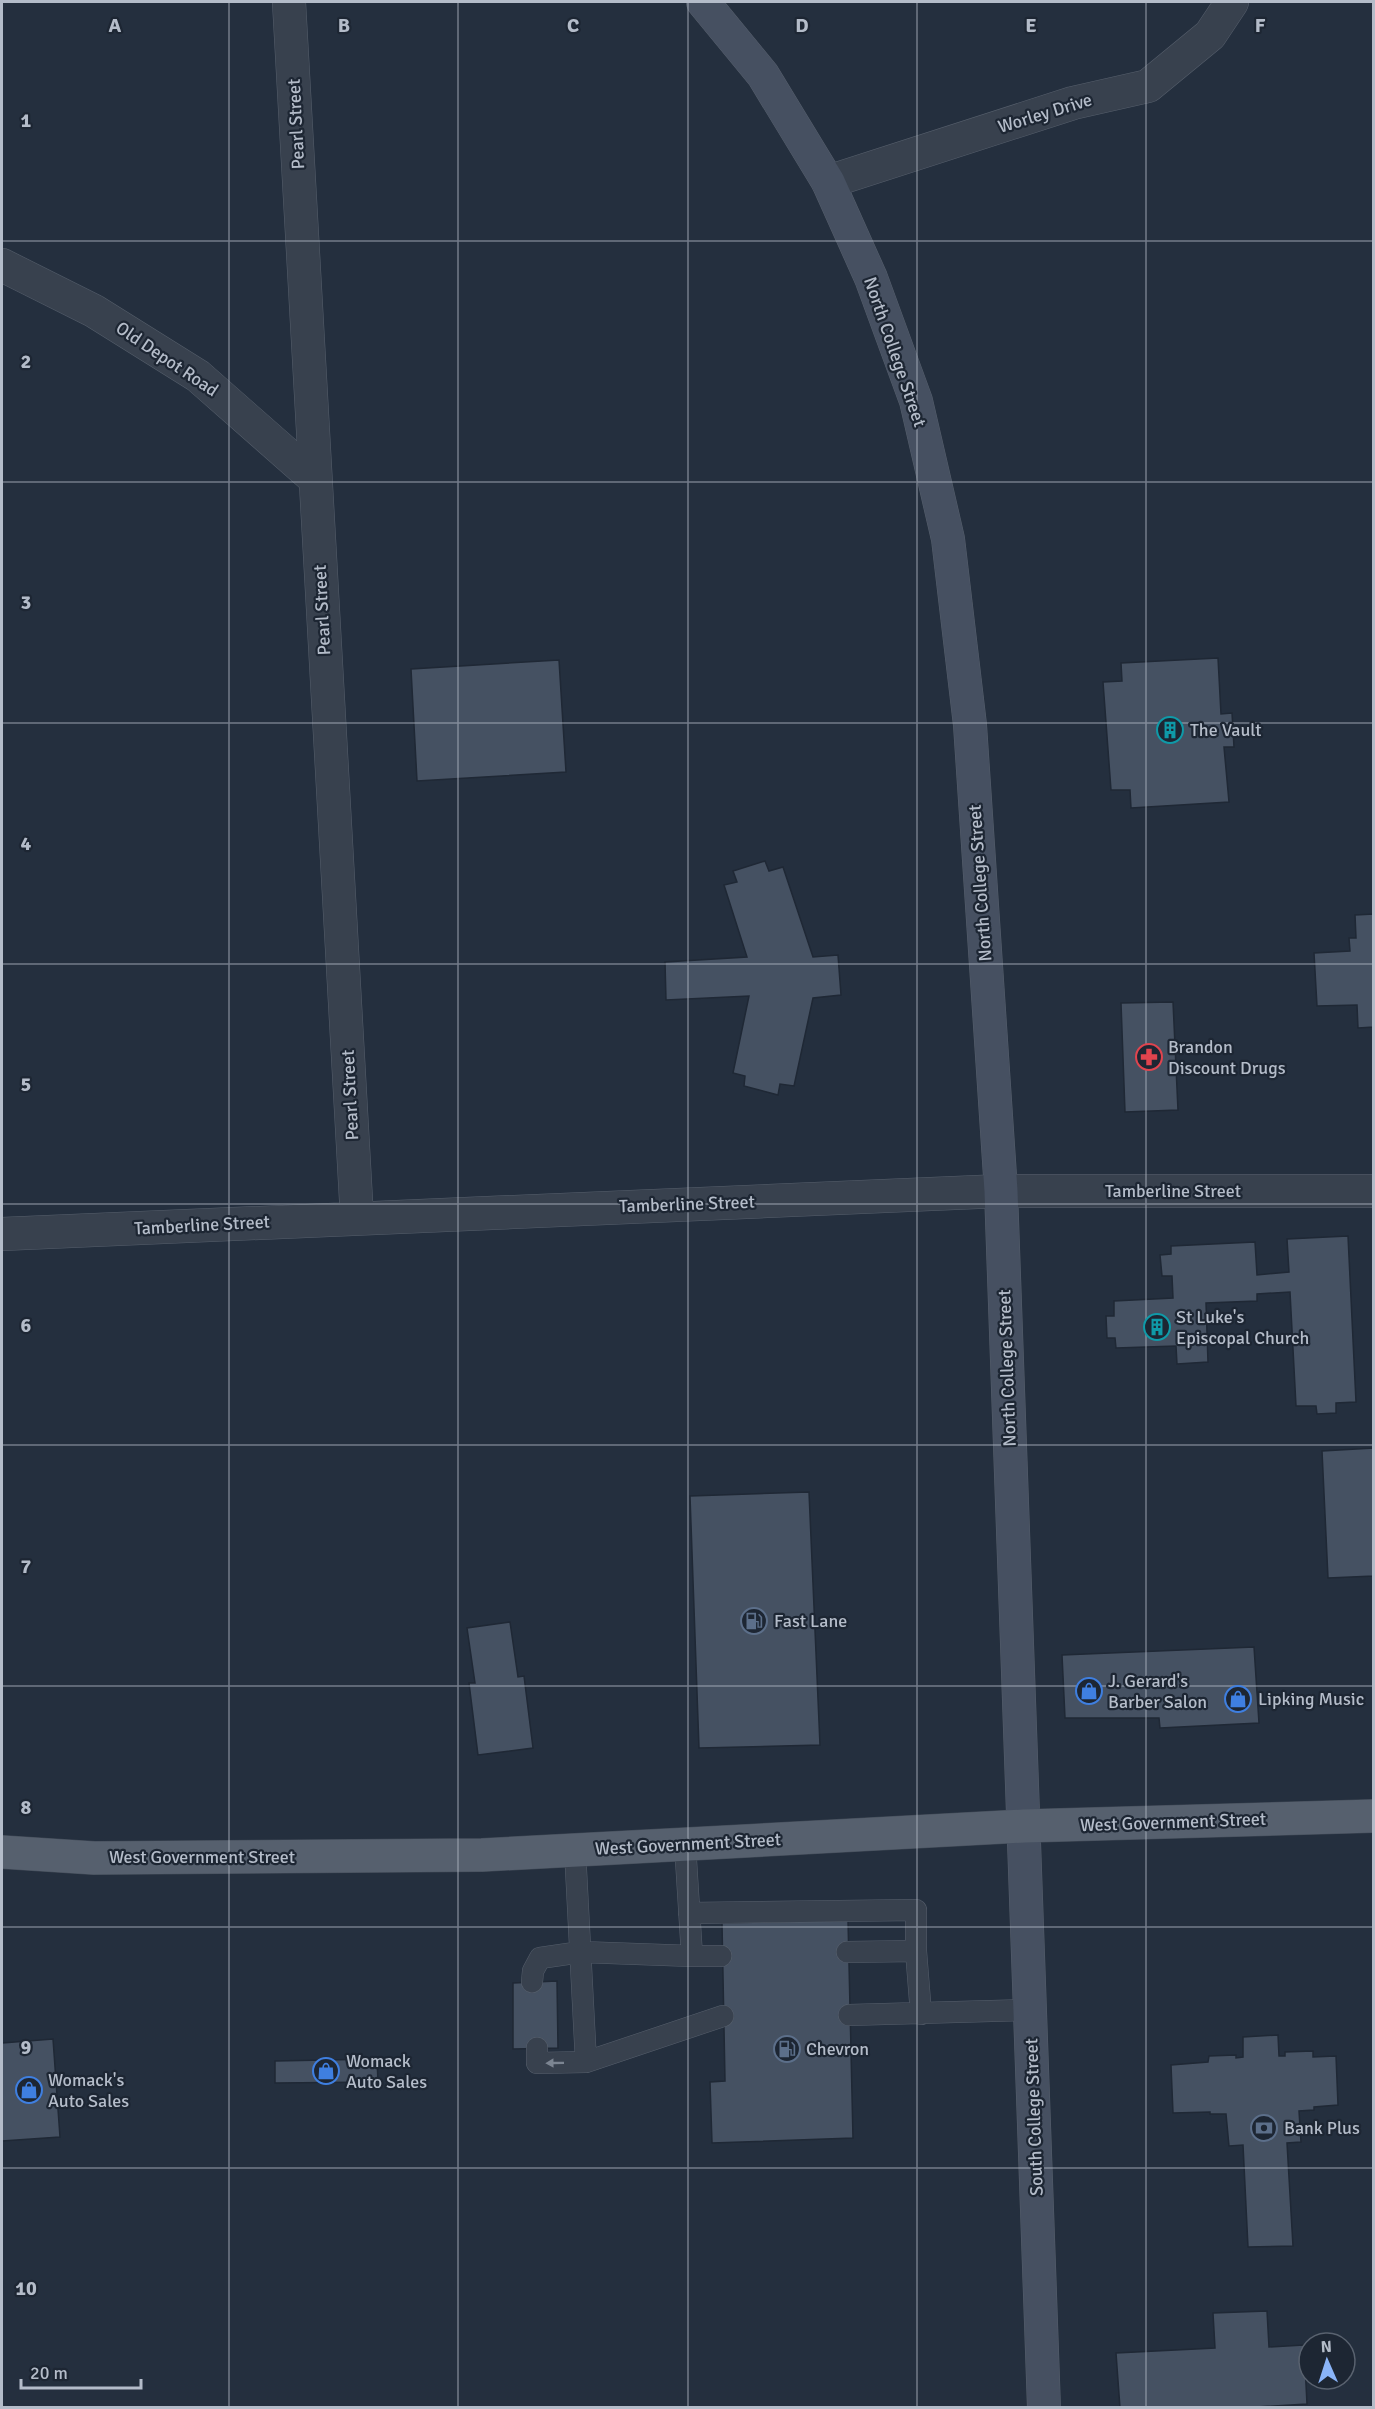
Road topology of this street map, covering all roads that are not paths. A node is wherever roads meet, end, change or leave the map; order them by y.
1 (289, 2) edge
2 (703, 2) edge
3 (1232, 2) edge
4 (828, 182) junction
5 (2, 265) edge
6 (315, 479) junction
7 (1001, 1191) junction
8 (1374, 1191) edge
9 (357, 1218) junction
10 (2, 1233) edge
11 (1374, 1816) edge
12 (1024, 1826) junction
13 (685, 1844) junction
14 (575, 1850) junction
15 (2, 1852) edge
16 (689, 1912) junction
17 (916, 1951) junction
18 (581, 1952) junction
19 (847, 1952) dead end
20 (692, 1956) junction
21 (721, 1956) dead end
22 (532, 1982) dead end
23 (1030, 2010) junction
24 (921, 2014) junction
25 (849, 2015) dead end
26 (723, 2016) dead end
27 (537, 2048) dead end
28 (586, 2062) junction
29 (1044, 2408) edge

1 - 6 street, Pearl Street
2 - 4 main road, North College Street
3 - 4 street, Worley Drive
4 - 7 main road, North College Street
5 - 6 street, Old Depot Road
6 - 9 street, Pearl Street
7 - 8 street, Tamberline Street
7 - 9 street, Tamberline Street
7 - 12 main road, North College Street
9 - 10 street, Tamberline Street
11 - 12 main road, West Government Street
12 - 13 main road, West Government Street
12 - 23 main road, South College Street
13 - 14 main road, West Government Street
13 - 16 lane
14 - 15 main road, West Government Street
14 - 18 lane
16 - 17 lane
16 - 20 lane
17 - 19 lane
17 - 24 lane
18 - 20 lane
18 - 22 lane
18 - 28 lane
20 - 21 lane
23 - 24 lane
23 - 29 main road, South College Street
24 - 25 lane
26 - 28 lane
28 -> 27 lane

